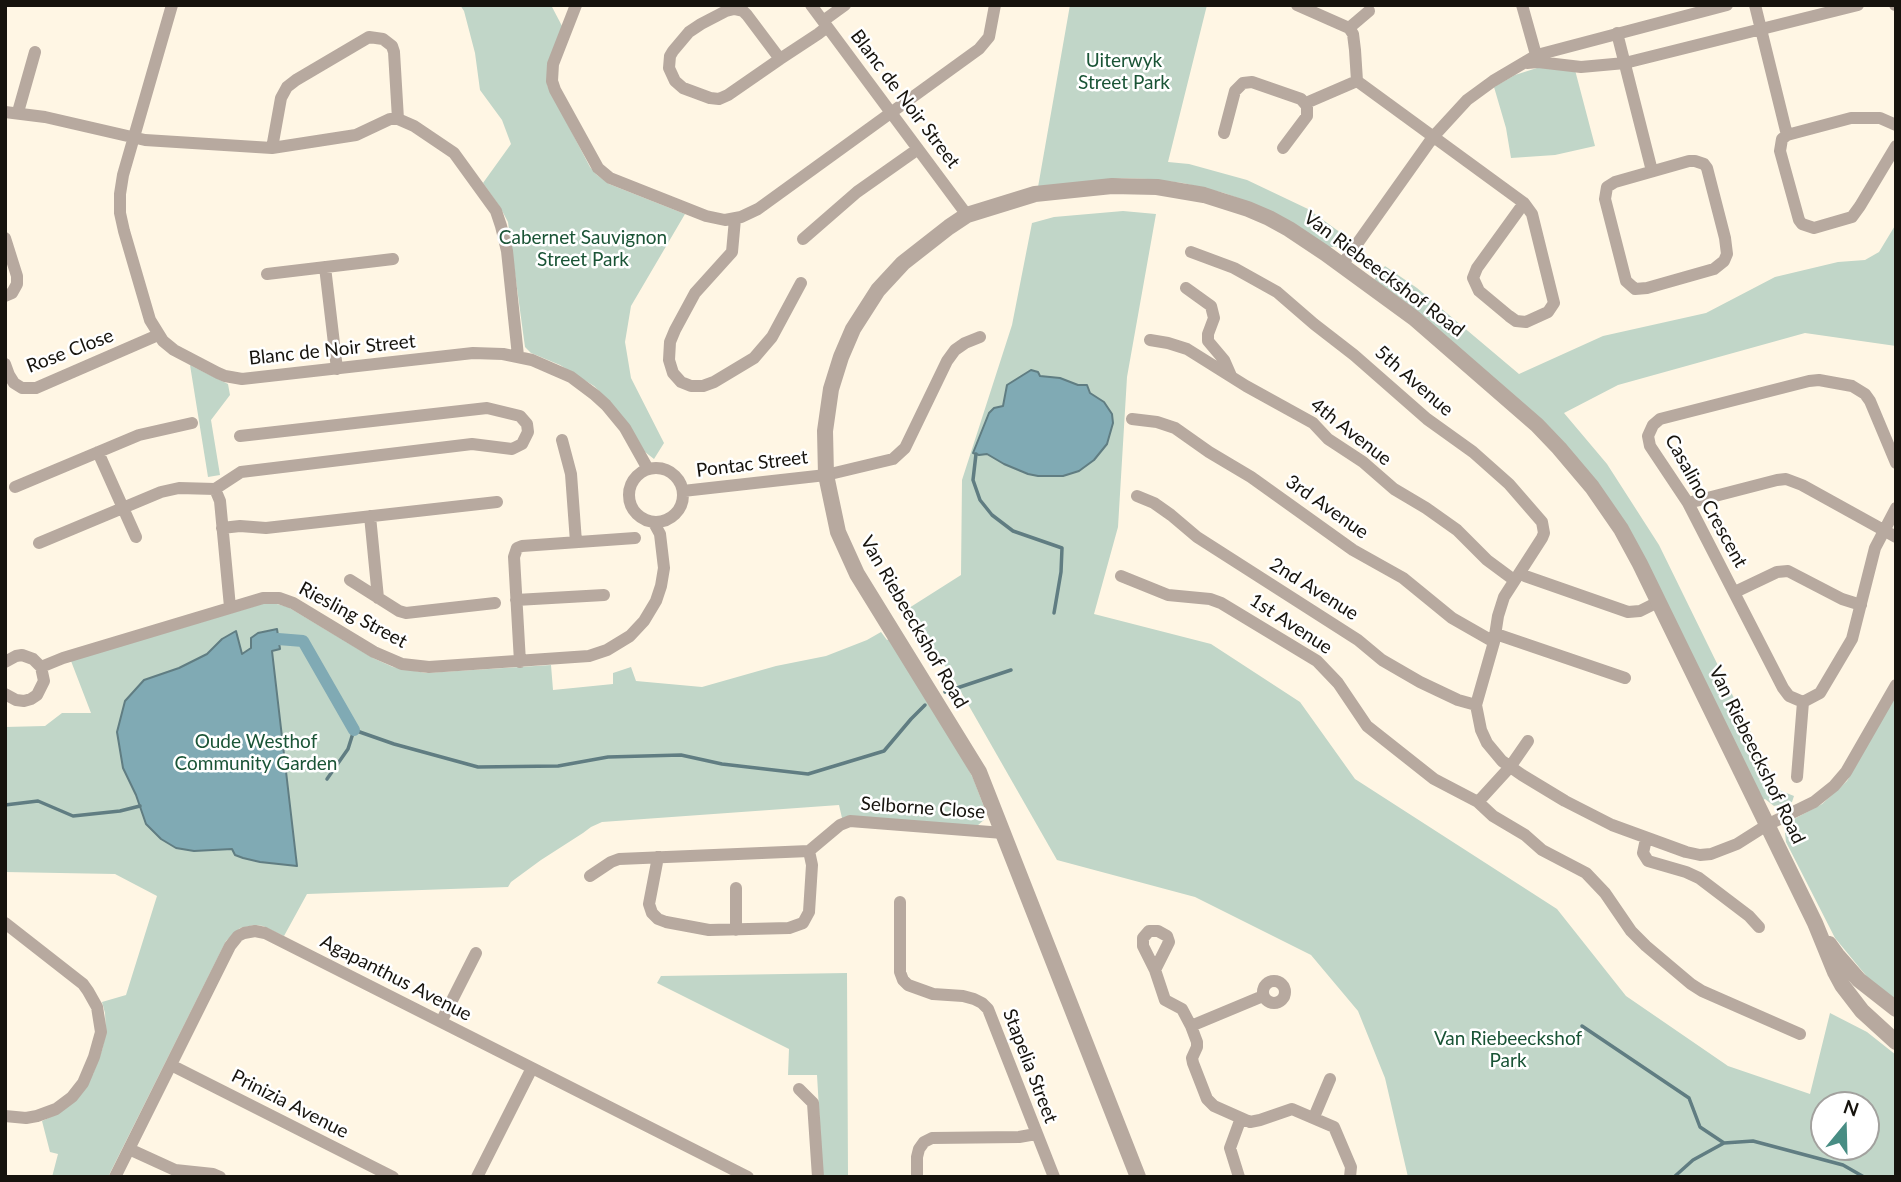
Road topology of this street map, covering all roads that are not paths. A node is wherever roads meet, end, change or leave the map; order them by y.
1 (172, 5) edge
2 (576, 5) edge
3 (811, 5) edge
4 (845, 5) edge
5 (995, 5) edge
6 (1297, 5) edge
7 (1522, 5) edge
8 (1727, 5) edge
9 (1755, 5) edge
10 (1858, 5) edge
11 (1369, 11) dead end
12 (825, 24) junction
13 (1349, 28) junction
14 (1762, 29) junction
15 (1617, 33) junction
16 (35, 52) dead end
17 (1538, 58) junction
18 (780, 59) junction
19 (1625, 64) junction
20 (1357, 81) junction
21 (1306, 103) junction
22 (12, 112) edge
23 (891, 113) junction
24 (398, 119) junction
25 (1896, 125) edge
26 (1224, 133) dead end
27 (1787, 135) junction
28 (134, 137) junction
29 (1433, 137) junction
30 (1896, 146) edge
31 (272, 148) junction
32 (1283, 148) dead end
33 (918, 149) junction
34 (1652, 171) junction
35 (1524, 203) junction
36 (967, 215) junction
37 (735, 219) junction
38 (5, 238) edge
39 (803, 239) dead end
40 (1191, 252) dead end
41 (393, 259) dead end
42 (1342, 265) junction
43 (325, 267) junction
44 (267, 274) dead end
45 (801, 282) dead end
46 (1186, 288) dead end
47 (5, 296) edge
48 (158, 335) junction
49 (980, 337) dead end
50 (1150, 340) dead end
51 (518, 356) junction
52 (5, 364) edge
53 (337, 369) junction
54 (1231, 376) junction
55 (1132, 419) dead end
56 (192, 423) dead end
57 (240, 436) dead end
58 (562, 440) dead end
59 (99, 452) junction
60 (1896, 463) edge
61 (648, 469) junction
62 (826, 475) junction
63 (15, 487) dead end
64 (215, 489) junction
65 (683, 491) junction
66 (1137, 496) dead end
67 (497, 502) dead end
68 (1688, 503) junction
69 (123, 508) junction
70 (1896, 508) edge
71 (370, 516) junction
72 (654, 523) junction
73 (222, 528) junction
74 (1882, 531) junction
75 (136, 537) dead end
76 (1896, 537) edge
77 (635, 538) dead end
78 (576, 542) junction
79 (39, 543) dead end
80 (1121, 576) dead end
81 (1519, 578) junction
82 (350, 580) dead end
83 (1735, 592) junction
84 (604, 595) dead end
85 (378, 598) junction
86 (516, 600) junction
87 (1658, 602) junction
88 (495, 603) dead end
89 (1861, 606) junction
90 (230, 607) junction
91 (1495, 638) junction
92 (5, 662) edge
93 (520, 662) junction
94 (41, 667) junction
95 (1625, 678) dead end
96 (1896, 685) edge
97 (6, 697) edge
98 (1803, 702) junction
99 (1476, 705) junction
100 (1528, 741) dead end
101 (1510, 767) junction
102 (1797, 776) dead end
103 (1478, 802) junction
104 (1768, 825) junction
105 (1003, 833) junction
106 (1646, 839) junction
107 (809, 851) junction
108 (658, 858) junction
109 (590, 876) dead end
110 (736, 888) dead end
111 (900, 902) dead end
112 (5, 923) edge
113 (1759, 927) dead end
114 (1817, 927) junction
115 (736, 930) junction
116 (476, 953) dead end
117 (1155, 970) dead end
118 (1263, 996) dead end
119 (1896, 1009) edge
120 (441, 1022) junction
121 (1191, 1026) junction
122 (1800, 1034) dead end
123 (1896, 1042) edge
124 (171, 1065) junction
125 (533, 1068) junction
126 (1330, 1079) dead end
127 (799, 1089) dead end
128 (5, 1116) edge
129 (1314, 1117) junction
130 (1241, 1118) junction
131 (1036, 1133) junction
132 (129, 1149) junction
133 (115, 1177) edge
134 (220, 1177) edge
135 (393, 1177) edge
136 (477, 1177) edge
137 (748, 1177) edge
138 (818, 1177) edge
139 (917, 1177) edge
140 (1054, 1177) edge
141 (1138, 1177) edge
142 (1239, 1177) edge
143 (1350, 1177) edge

1 - 28 street
2 - 37 street
3 - 12 street, Blanc de Noir Street
4 - 12 street
5 - 23 street
6 - 13 street
7 - 17 street
8 - 15 street
9 - 14 street
10 - 14 street
11 - 13 street
12 - 18 street
12 - 23 street, Blanc de Noir Street
13 - 20 street
14 - 19 street
14 - 27 street
15 - 17 street
15 - 19 street
16 - 22 street
17 - 19 street
17 - 29 street
18 - 18 street
19 - 34 street
20 - 21 street
20 - 29 street
21 - 26 street
21 - 32 street
22 - 28 street
23 - 33 street, Blanc de Noir Street
23 - 37 street
24 - 31 street
24 - 31 street
24 - 51 street
25 - 27 street
27 - 30 street
28 - 31 street
28 - 48 street
29 - 35 street
29 - 42 street
33 - 36 street, Blanc de Noir Street
33 - 39 street
34 - 34 street
35 - 35 street
36 - 42 street, Van Riebeeckshof Road
36 - 62 street, Van Riebeeckshof Road
37 - 45 street
38 - 47 street
40 - 81 street, 5th Avenue
41 - 43 street
42 - 87 street, Van Riebeeckshof Road
43 - 44 street
43 - 53 street
46 - 54 street
48 - 52 street, Rose Close
48 - 53 street, Blanc de Noir Street
49 - 62 street, Pontac Street
50 - 54 street, 4th Avenue
51 - 53 street, Blanc de Noir Street
51 - 61 street, Blanc de Noir Street
54 - 81 street, 4th Avenue
55 - 91 street, 3rd Avenue
56 - 59 street
57 - 64 street
58 - 78 street
59 - 63 street
59 - 69 street
60 - 68 street, Casalino Crescent
61 - 65 street
61 - 72 street
62 - 65 street, Pontac Street
62 - 105 street, Van Riebeeckshof Road
64 - 69 street
64 - 73 street
65 - 72 street
66 - 99 street, 2nd Avenue
67 - 71 street
68 - 74 street
68 - 83 street, Casalino Crescent
69 - 75 street
69 - 79 street
70 - 74 street
71 - 73 street
71 - 85 street
72 - 93 street, Riesling Street
73 - 90 street
74 - 76 street
74 - 89 street
77 - 78 street
78 - 86 street
80 - 103 street, 1st Avenue
81 - 87 street
81 - 91 street
82 - 85 street
83 - 89 street
83 - 98 street, Casalino Crescent
84 - 86 street
85 - 88 street
86 - 93 street
87 - 104 street, Van Riebeeckshof Road
89 - 98 street
90 - 93 street, Riesling Street
90 - 94 street, Riesling Street
91 - 95 street, 3rd Avenue
91 - 99 street
92 - 94 street
94 - 97 street
96 - 104 street
98 - 102 street
99 - 101 street
100 - 101 street
101 - 103 street
101 - 106 street
103 - 122 street, 1st Avenue
104 - 106 street
104 - 114 street, Van Riebeeckshof Road
105 - 107 street, Selborne Close
105 - 141 street, Van Riebeeckshof Road
106 - 113 street
107 - 108 street
107 - 115 street
108 - 109 street
108 - 115 street
110 - 115 street
111 - 131 street, Stapelia Street
112 - 128 street
114 - 119 street, Van Riebeeckshof Road
114 - 123 street, Van Riebeeckshof Road
116 - 120 street
117 - 121 street
118 - 121 street
120 - 124 street, Agapanthus Avenue
120 - 125 street, Agapanthus Avenue
121 - 130 street
124 - 132 street, Agapanthus Avenue
124 - 135 street, Prinizia Avenue
125 - 136 street
125 - 137 street, Agapanthus Avenue
126 - 129 street
127 - 138 street
129 - 130 street
129 - 143 street
130 - 142 street
131 - 139 street
131 - 140 street, Stapelia Street
132 - 133 street, Agapanthus Avenue
132 - 134 street

